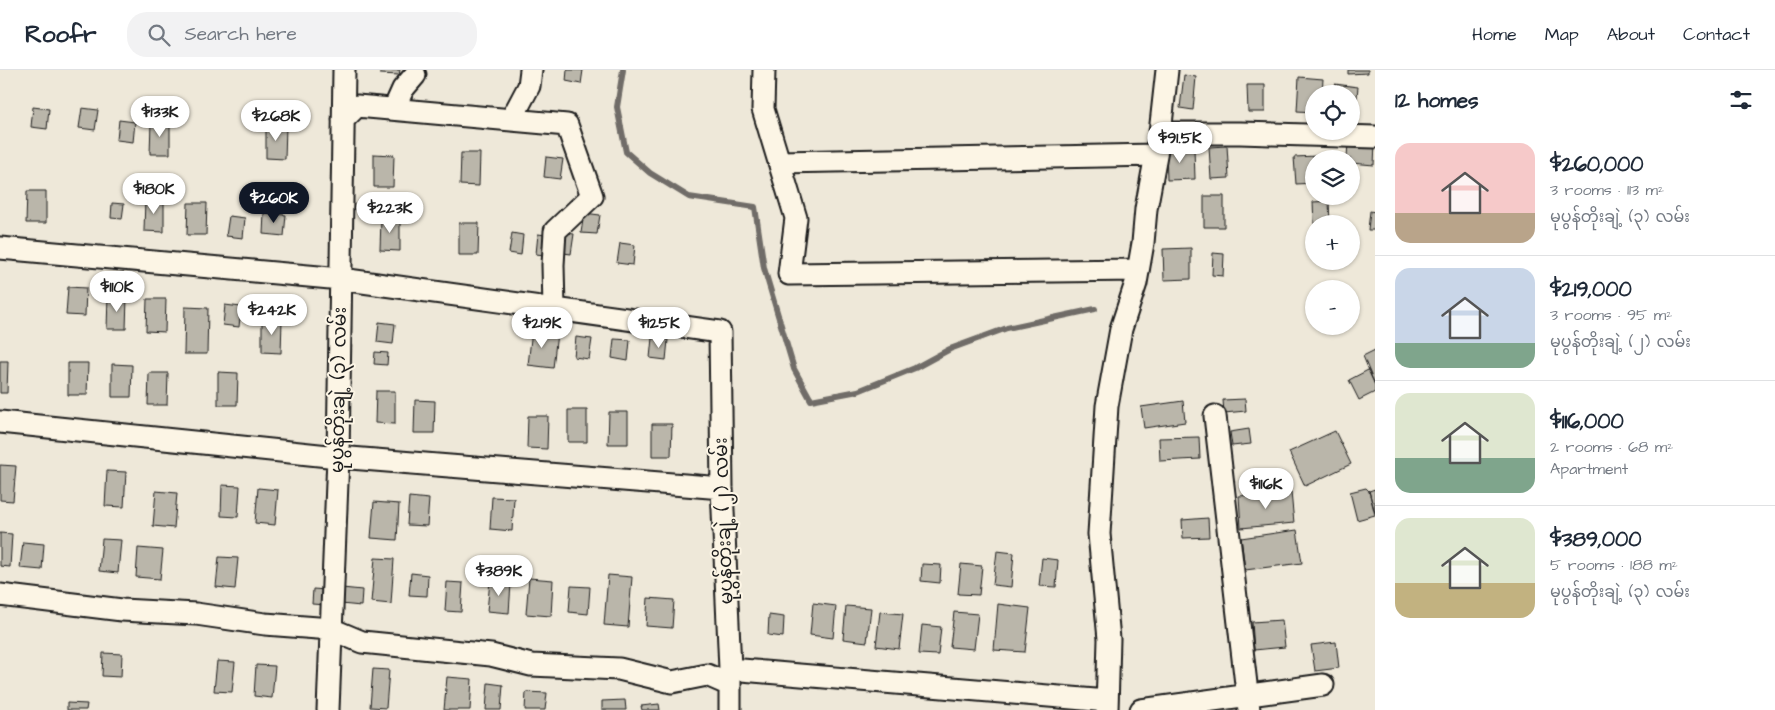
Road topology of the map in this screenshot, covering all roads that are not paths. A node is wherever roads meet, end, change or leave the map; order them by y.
1 (344, 70) edge
2 (531, 70) edge
3 (764, 70) edge
4 (1167, 70) edge
5 (415, 75) dead end
6 (394, 109) junction
7 (343, 120) junction
8 (512, 120) junction
9 (1160, 133) junction
10 (1375, 137) edge
11 (1156, 155) junction
12 (779, 162) junction
13 (0, 248) edge
14 (1138, 270) junction
15 (341, 279) junction
16 (554, 308) junction
17 (1215, 416) dead end
18 (0, 422) edge
19 (338, 457) junction
20 (722, 488) junction
21 (0, 594) edge
22 (331, 629) junction
23 (730, 677) junction
24 (1323, 685) dead end
25 (1248, 702) edge
26 (1107, 706) edge
27 (328, 710) edge
28 (730, 710) edge
29 (1140, 710) edge

1 - 7 street, မုပွန်တိုးချဲ့ (၃) လမ်း
2 - 8 street
3 - 12 street
4 - 9 street
5 - 6 street
6 - 7 street
6 - 8 street
7 - 15 street, မုပွန်တိုးချဲ့ (၃) လမ်း
8 - 16 street
9 - 10 street
9 - 11 street
11 - 12 street
11 - 14 street
12 - 14 street
13 - 15 street
14 - 26 street
15 - 16 street
15 - 19 street, မုပွန်တိုးချဲ့ (၃) လမ်း
16 - 20 street, မုပွန်တိုးချဲ့ (၂) လမ်း
17 - 25 street
18 - 19 street
19 - 20 street
19 - 22 street, မုပွန်တိုးချဲ့ (၃) လမ်း
20 - 23 street, မုပွန်တိုးချဲ့ (၂) လမ်း
21 - 22 street
22 - 23 street
22 - 27 street, မုပွန်တိုးချဲ့ (၃) လမ်း
23 - 26 street
23 - 28 street, မုပွန်တိုးချဲ့ (၂) လမ်း
24 - 25 street
25 - 29 street

